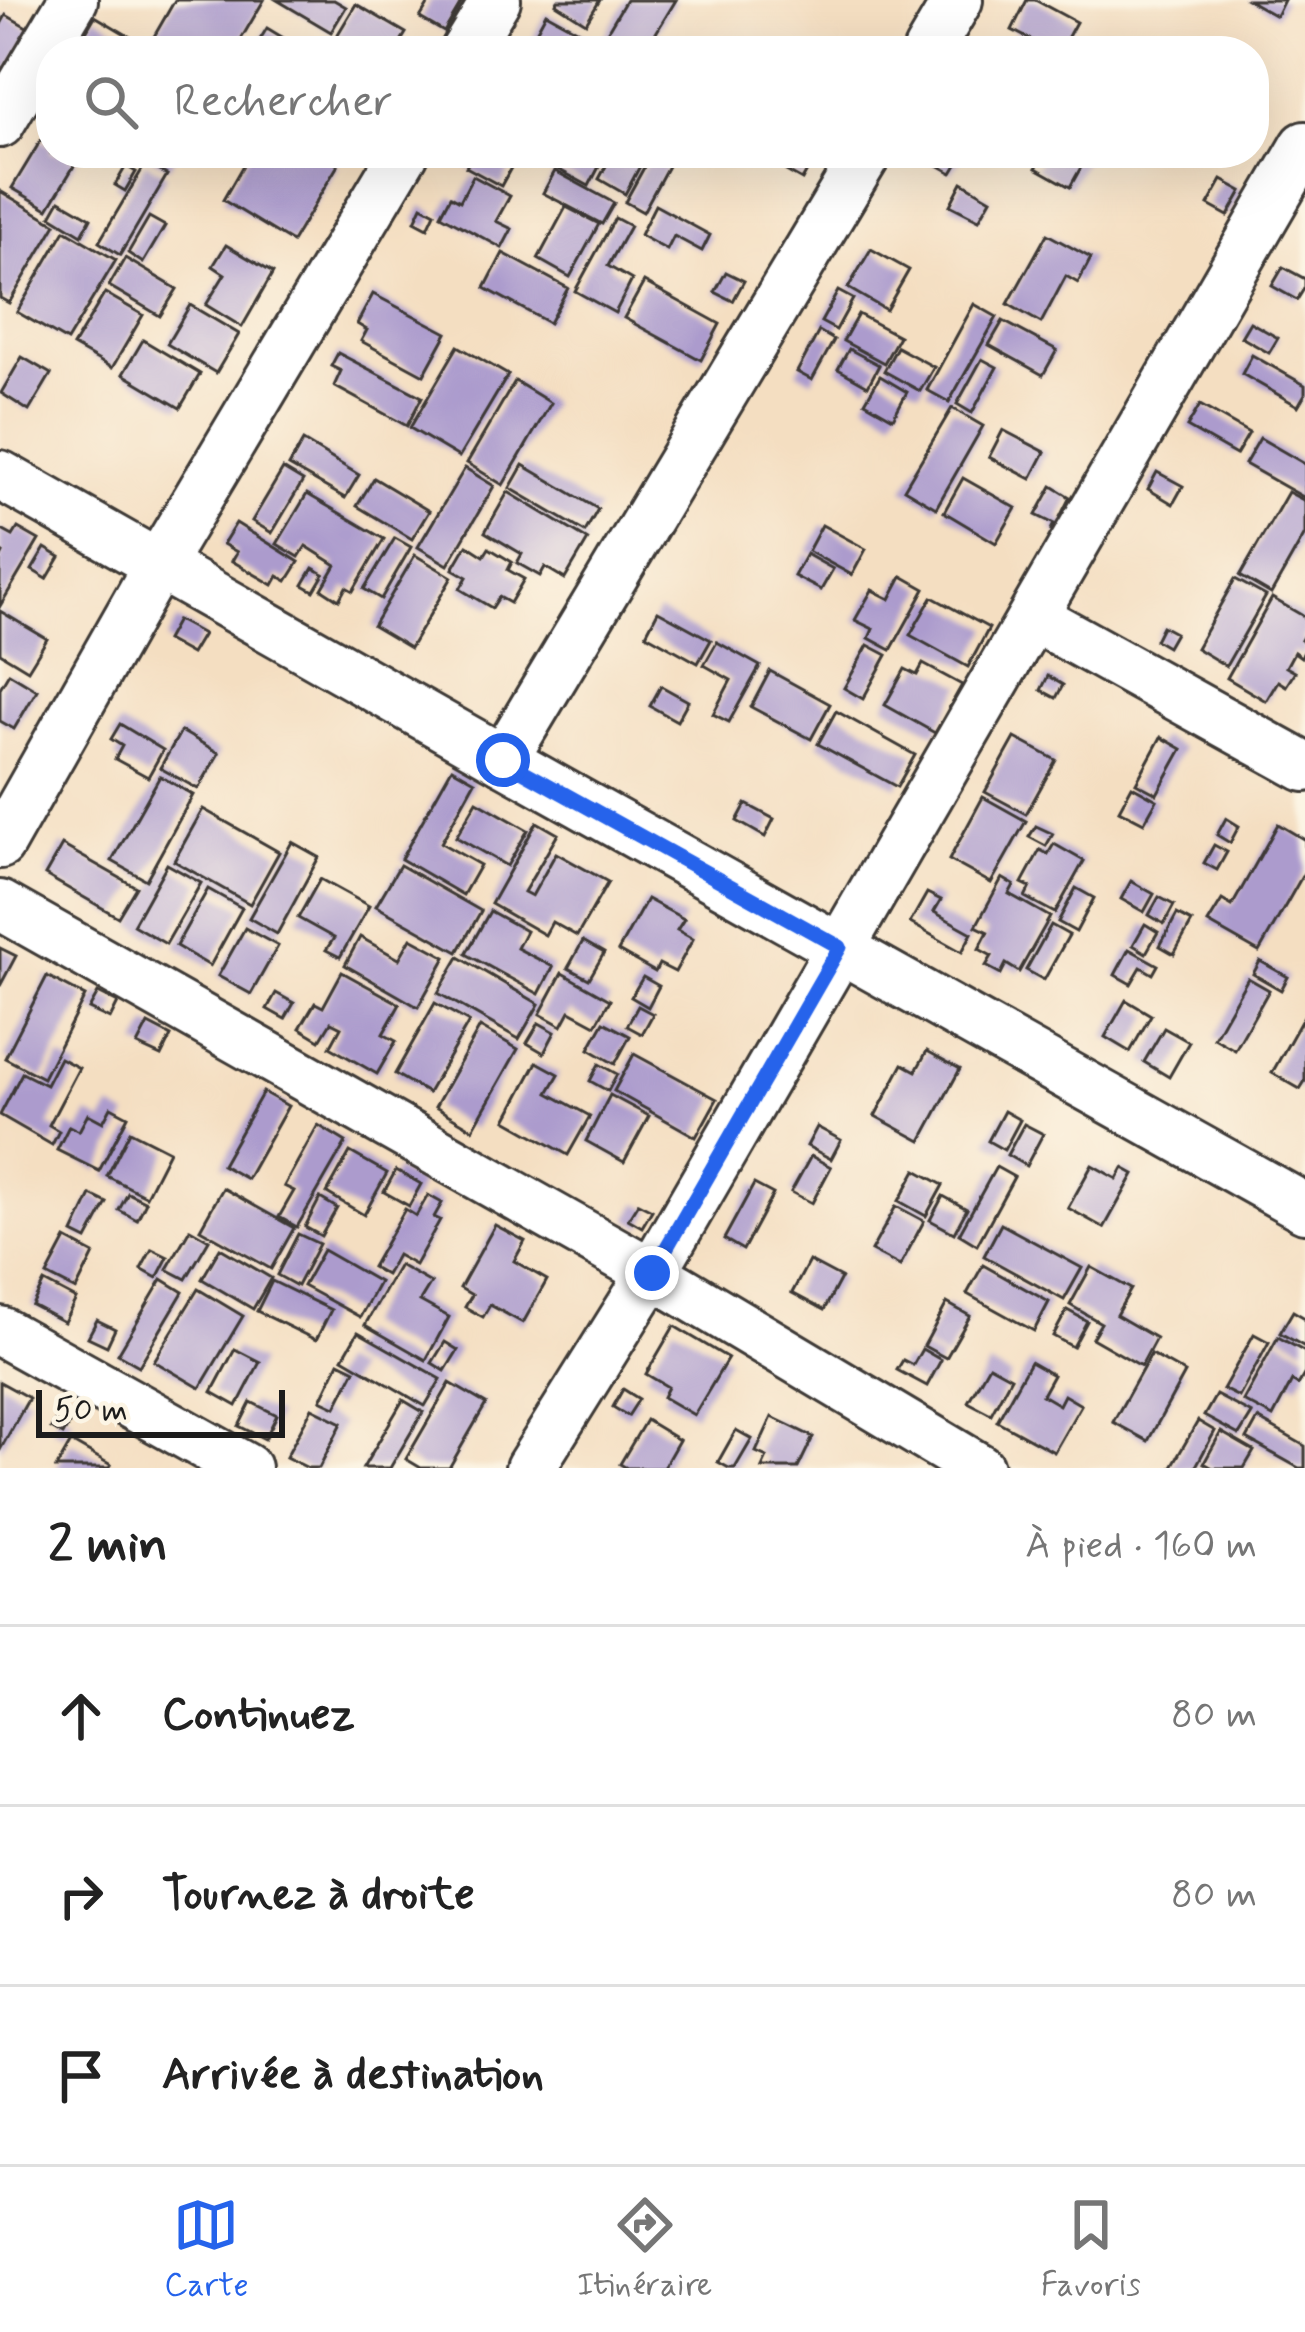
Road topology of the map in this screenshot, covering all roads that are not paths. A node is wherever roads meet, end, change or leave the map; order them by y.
1 (73, 0) edge
2 (496, 0) edge
3 (958, 0) edge
4 (51, 36) edge
5 (474, 36) edge
6 (937, 36) edge
7 (36, 62) edge
8 (0, 122) edge
9 (1305, 146) edge
10 (395, 168) edge
11 (857, 168) edge
12 (0, 475) edge
13 (158, 565) junction
14 (1034, 616) junction
15 (503, 760) junction
16 (1305, 767) edge
17 (0, 844) edge
18 (0, 905) edge
19 (840, 947) junction
20 (1305, 1208) edge
21 (652, 1273) junction
22 (0, 1331) edge
23 (246, 1468) edge
24 (530, 1468) edge
25 (979, 1468) edge

1 - 4 street
2 - 5 street
3 - 6 street
7 - 8 street
9 - 14 street
10 - 13 street
11 - 15 street
12 - 13 street
13 - 15 street
13 - 17 street
14 - 16 street
14 - 19 street
15 - 19 street
18 - 21 street
19 - 20 street
19 - 21 street
21 - 24 street
21 - 25 street
22 - 23 street

